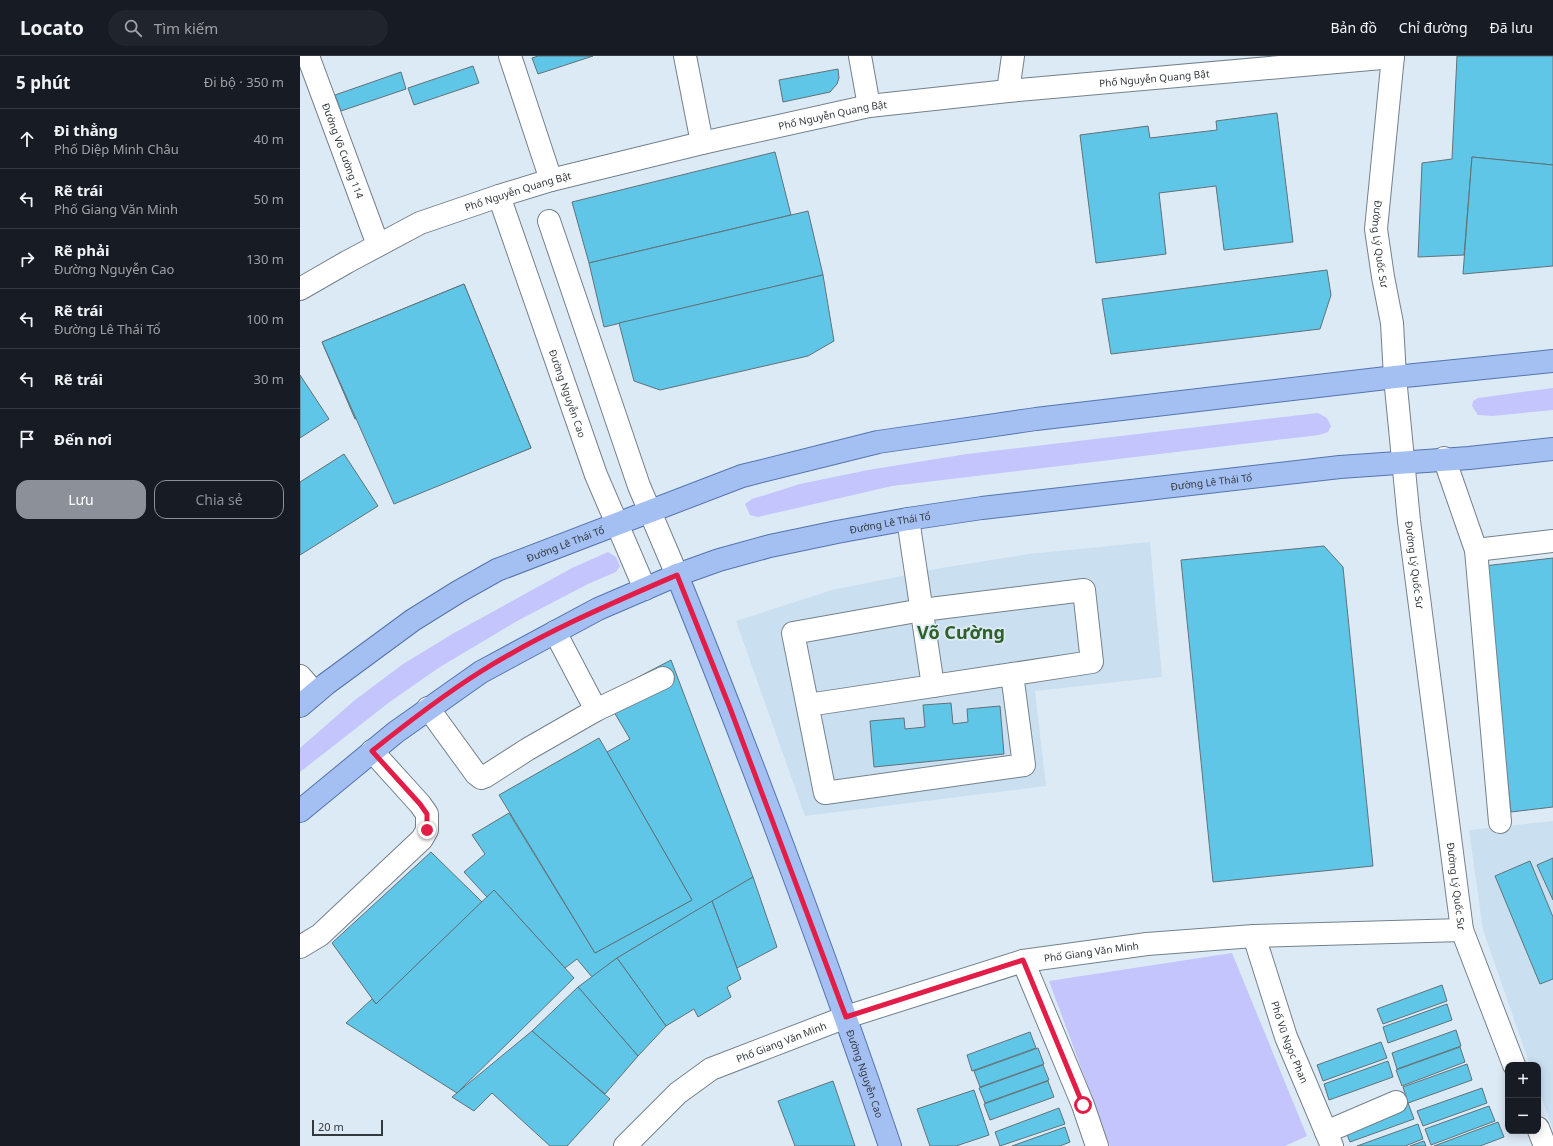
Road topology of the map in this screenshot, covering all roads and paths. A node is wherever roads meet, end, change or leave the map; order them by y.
1 (510, 56) edge
2 (685, 56) edge
3 (860, 56) edge
4 (1013, 56) edge
5 (1393, 57) edge
6 (1196, 65) edge
7 (308, 71) edge
8 (1008, 91) junction
9 (869, 106) junction
10 (702, 143) junction
11 (551, 180) junction
12 (499, 196) junction
13 (549, 221) dead end
14 (378, 245) junction
15 (300, 289) edge
16 (1553, 361) edge
17 (1395, 377) junction
18 (1553, 448) edge
19 (1444, 458) junction
20 (1404, 462) junction
21 (649, 511) junction
22 (908, 519) junction
23 (617, 523) junction
24 (1553, 541) edge
25 (1476, 550) junction
26 (677, 575) junction
27 (645, 588) junction
28 (922, 610) junction
29 (555, 632) junction
30 (1012, 674) junction
31 (300, 676) edge
32 (663, 678) dead end
33 (933, 686) junction
34 (307, 699) edge
35 (808, 705) junction
36 (428, 708) junction
37 (596, 710) junction
38 (372, 751) junction
39 (300, 811) edge
40 (1500, 822) dead end
41 (1462, 930) junction
42 (1254, 936) junction
43 (300, 947) edge
44 (1023, 960) junction
45 (846, 1017) junction
46 (1513, 1062) edge
47 (1396, 1102) dead end
48 (1540, 1134) edge
49 (1328, 1142) edge
50 (625, 1146) edge
51 (890, 1146) edge
52 (1097, 1146) edge
53 (1545, 1146) edge

1 - 11 street
2 - 10 street
3 - 9 street
4 - 8 street
5 - 6 street, Phố Nguyễn Quang Bật
5 - 17 street, Đường Lý Quốc Sư
6 - 8 street, Phố Nguyễn Quang Bật
7 - 14 street, Đường Võ Cường 114
8 - 9 street, Phố Nguyễn Quang Bật
9 - 10 street, Phố Nguyễn Quang Bật
10 - 11 street, Phố Nguyễn Quang Bật
11 - 12 street, Phố Nguyễn Quang Bật
12 - 14 street, Phố Nguyễn Quang Bật
12 - 23 street, Đường Nguyễn Cao
13 - 21 street
14 - 15 street, Phố Nguyễn Quang Bật
16 - 17 main road, Đường Lê Thái Tổ
17 - 20 street, Đường Lý Quốc Sư
17 - 21 main road, Đường Lê Thái Tổ
18 - 19 main road, Đường Lê Thái Tổ
19 - 20 main road, Đường Lê Thái Tổ
19 - 25 street
20 - 22 main road, Đường Lê Thái Tổ
20 - 41 street, Đường Lý Quốc Sư
21 - 23 main road, Đường Lê Thái Tổ
21 - 26 street
22 - 26 main road, Đường Lê Thái Tổ
22 - 28 street
23 - 27 street, Đường Nguyễn Cao
23 - 34 main road, Đường Lê Thái Tổ
24 - 25 street
25 - 40 street
26 - 27 main road, Đường Lê Thái Tổ
26 - 45 main road, Đường Nguyễn Cao
27 - 29 main road, Đường Lê Thái Tổ
28 - 30 street
28 - 33 street
28 - 35 street
29 - 36 main road, Đường Lê Thái Tổ
29 - 37 street
30 - 33 street
30 - 35 street
31 - 34 street
32 - 37 street
33 - 35 street
36 - 37 street
36 - 38 main road, Đường Lê Thái Tổ
38 - 39 main road, Đường Lê Thái Tổ
38 - 43 street
41 - 42 street, Phố Giang Văn Minh
41 - 46 street, Đường Lý Quốc Sư
42 - 44 street, Phố Giang Văn Minh
42 - 49 street, Phố Vũ Ngọc Phan
44 - 45 street, Phố Giang Văn Minh
44 - 52 street
45 - 50 street, Phố Giang Văn Minh
45 - 51 main road, Đường Nguyễn Cao
47 - 49 street
48 - 53 street

